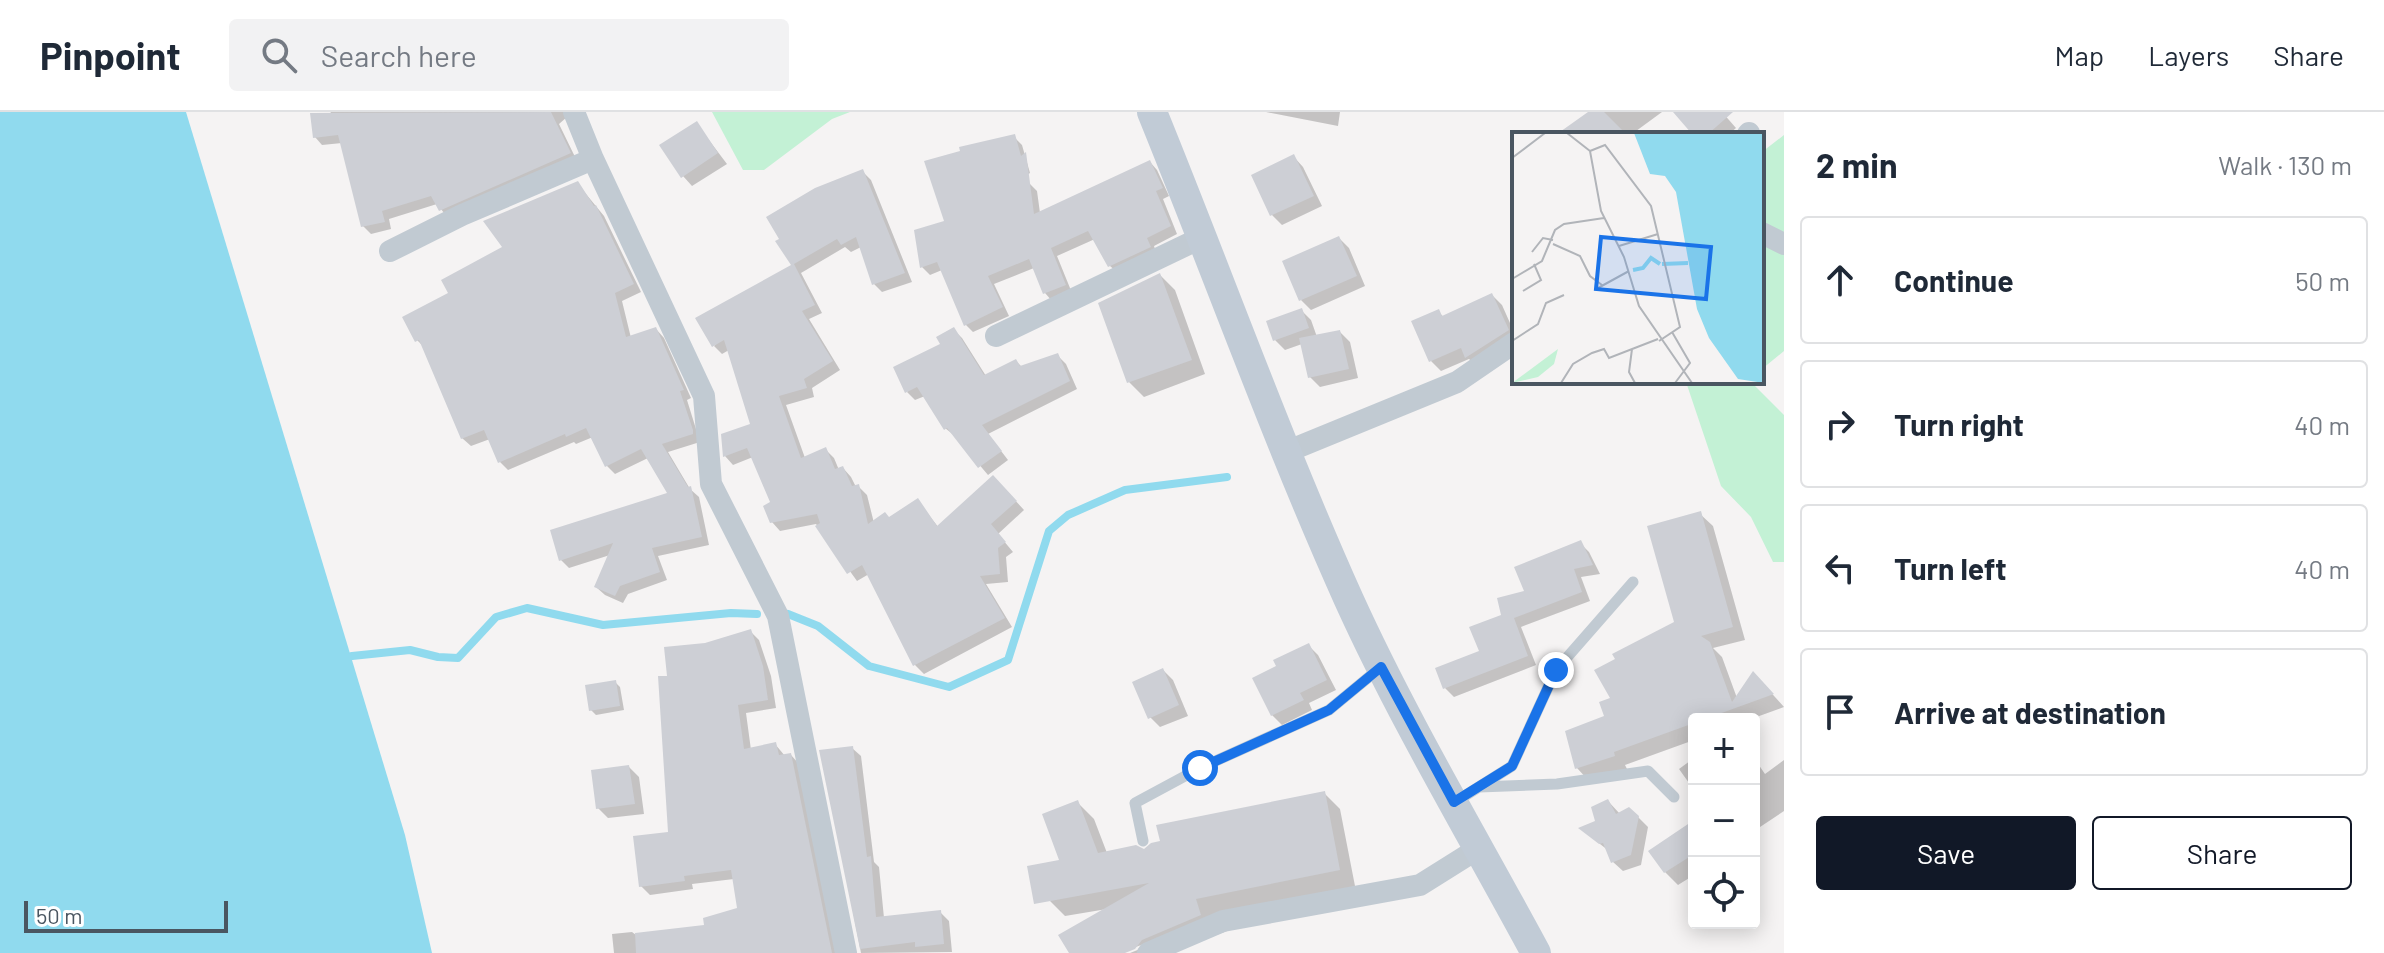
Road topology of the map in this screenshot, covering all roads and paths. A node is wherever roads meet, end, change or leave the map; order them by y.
1 (574, 112) edge
2 (1152, 112) edge
3 (593, 159) junction
4 (1764, 234) edge
5 (1203, 237) junction
6 (1784, 244) edge
7 (390, 251) dead end
8 (996, 336) dead end
9 (1512, 344) edge
10 (1286, 452) junction
11 (1633, 582) dead end
12 (1381, 667) junction
13 (1466, 794) junction
14 (1674, 797) dead end
15 (1143, 841) dead end
16 (1479, 848) junction
17 (846, 953) edge
18 (1148, 953) edge
19 (1536, 953) edge

1 - 3 street
2 - 5 main road
3 - 7 street
3 - 17 street
4 - 6 street
5 - 8 street
5 - 10 main road
9 - 10 street
10 - 12 main road
11 - 13 lane
12 - 13 main road
12 - 15 lane
13 - 14 lane
13 - 16 main road
16 - 18 street
16 - 19 main road

